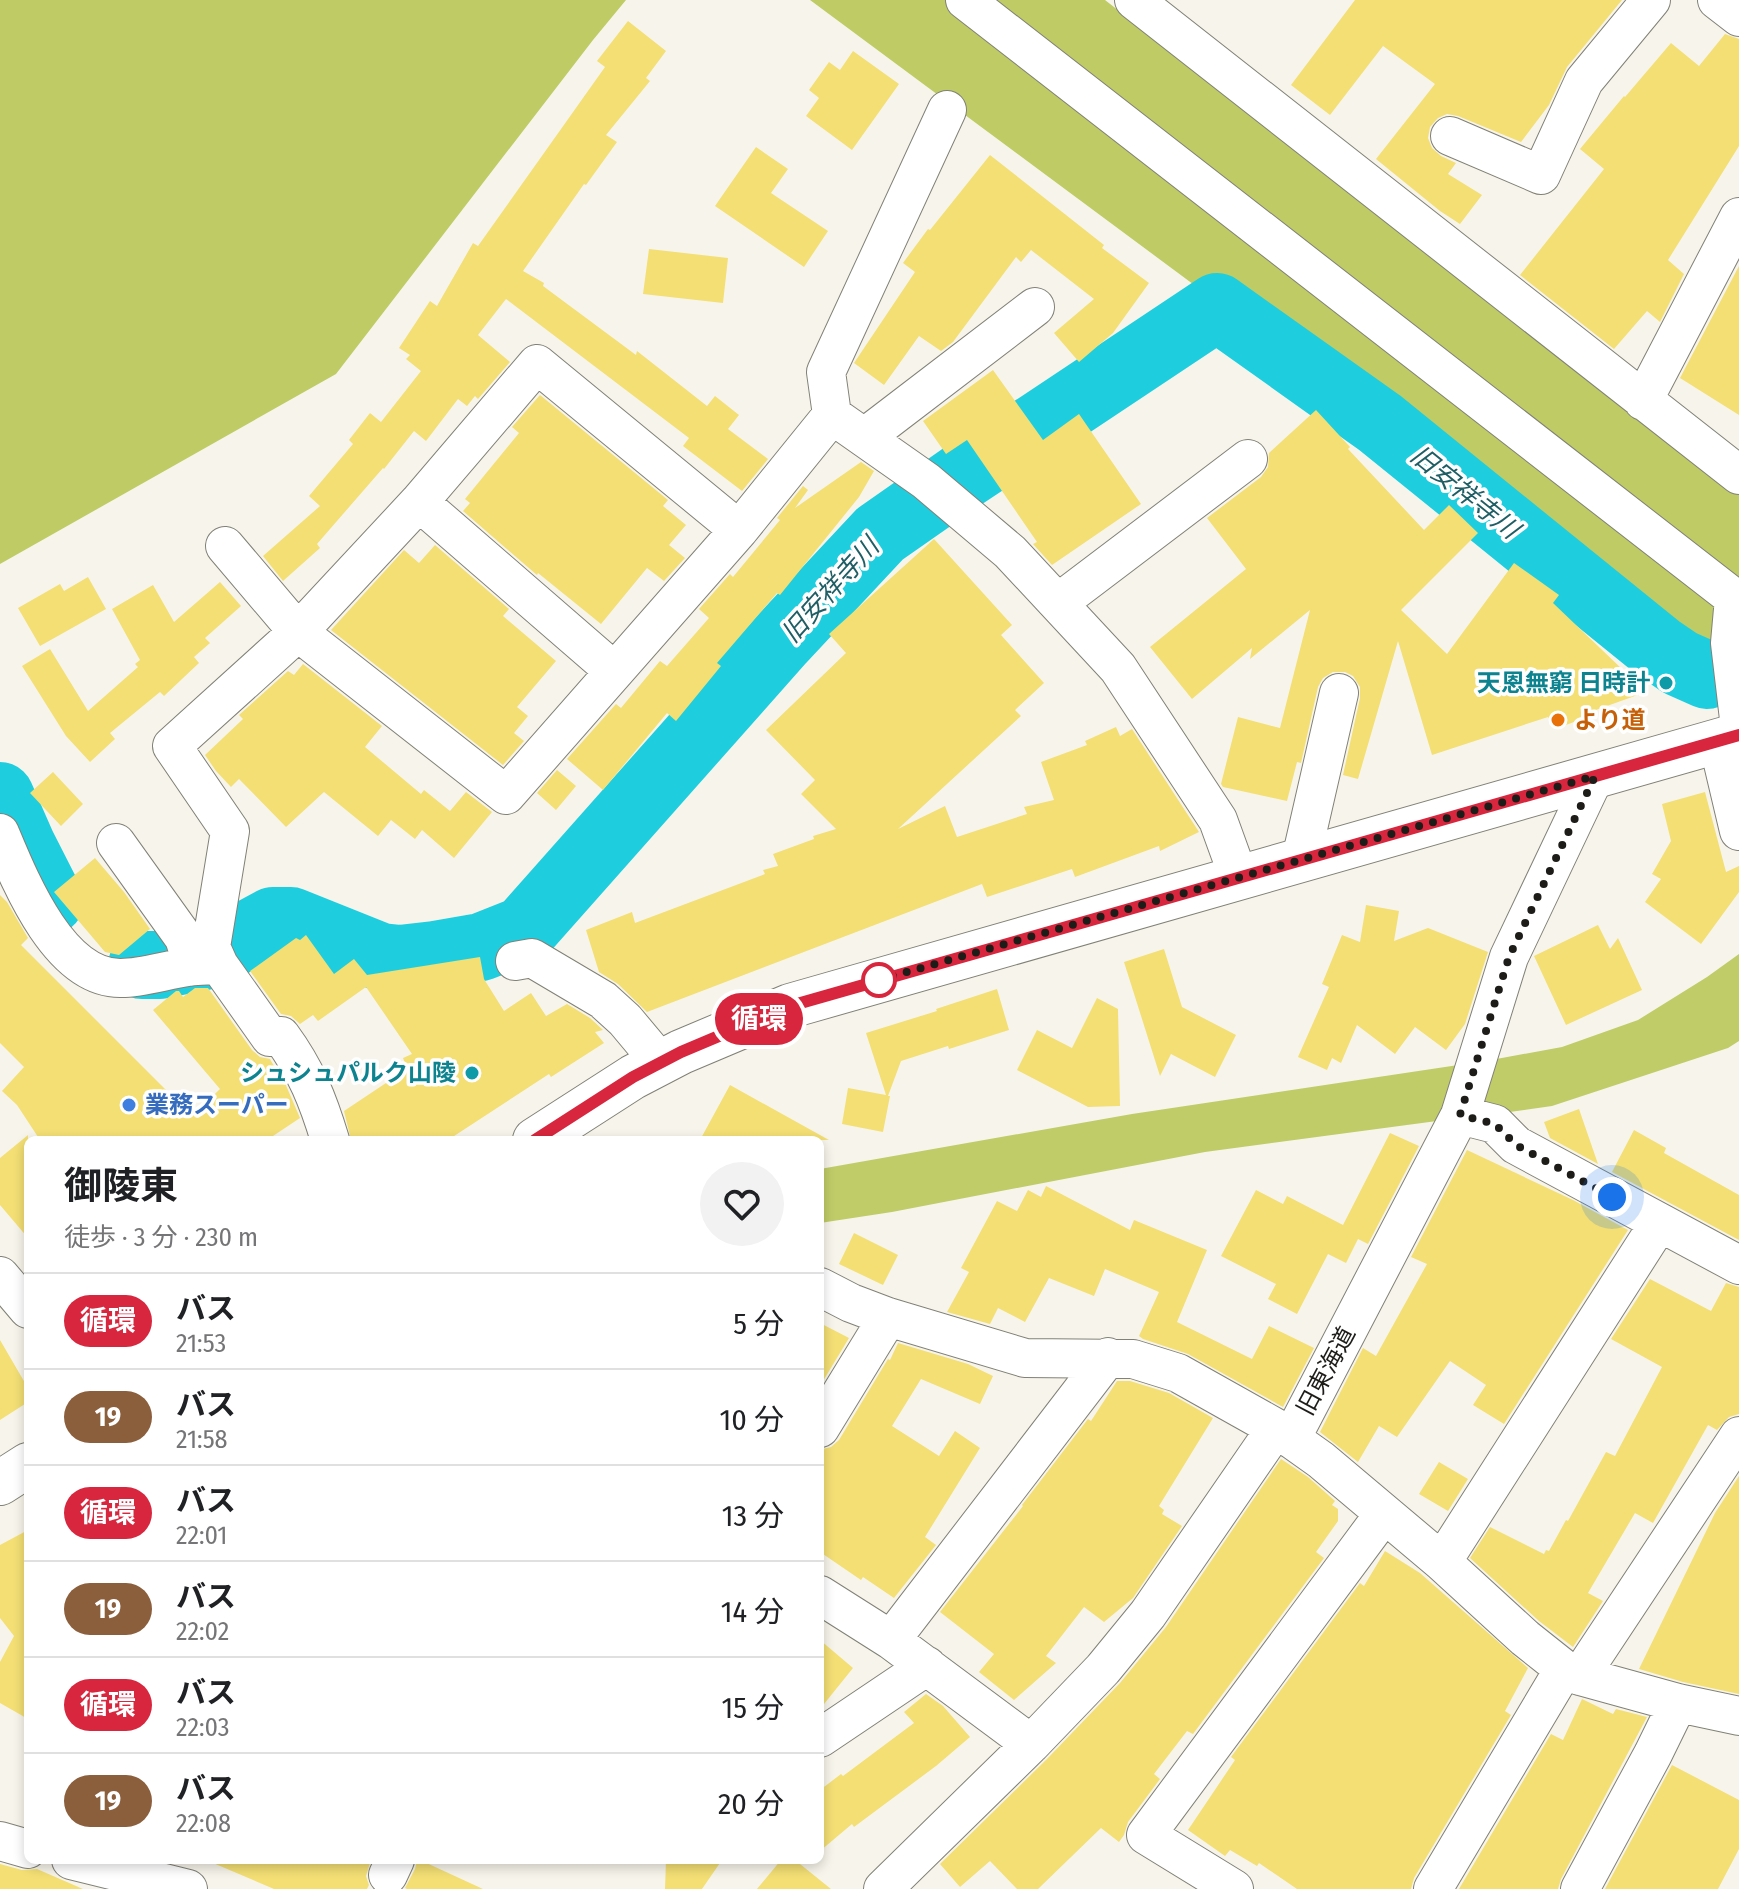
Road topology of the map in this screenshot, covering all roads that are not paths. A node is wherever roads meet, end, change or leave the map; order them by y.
1 (965, 0) edge
2 (1134, 0) edge
3 (1651, 0) edge
4 (1717, 0) edge
5 (1739, 17) edge
6 (947, 110) dead end
7 (1450, 136) dead end
8 (1739, 217) edge
9 (1729, 260) edge
10 (1035, 307) dead end
11 (1643, 401) junction
12 (832, 415) junction
13 (865, 437) junction
14 (1248, 459) dead end
15 (1739, 475) edge
16 (419, 502) junction
17 (739, 530) junction
18 (225, 546) dead end
19 (1736, 597) edge
20 (1058, 603) junction
21 (298, 632) junction
22 (614, 671) junction
23 (1339, 693) dead end
24 (1732, 732) edge
25 (1595, 776) junction
26 (1739, 831) edge
27 (0, 833) edge
28 (116, 843) dead end
29 (1301, 859) junction
30 (1239, 878) junction
31 (203, 958) junction
32 (515, 961) dead end
33 (661, 1063) junction
34 (1460, 1115) junction
35 (560, 1133) edge
36 (329, 1136) edge
37 (1659, 1223) junction
38 (1739, 1265) edge
39 (0, 1276) edge
40 (824, 1289) edge
41 (17, 1313) edge
42 (888, 1317) junction
43 (1108, 1357) junction
44 (824, 1421) edge
45 (1283, 1433) junction
46 (1739, 1436) edge
47 (24, 1468) edge
48 (0, 1483) edge
49 (1384, 1514) junction
50 (1442, 1562) junction
51 (824, 1598) edge
52 (891, 1640) junction
53 (927, 1666) junction
54 (1572, 1673) junction
55 (1678, 1703) junction
56 (1739, 1716) edge
57 (824, 1735) edge
58 (1031, 1744) junction
59 (0, 1841) edge
60 (24, 1848) edge
61 (81, 1864) edge
62 (125, 1882) edge
63 (896, 1886) edge
64 (188, 1889) edge
65 (1234, 1889) edge
66 (1433, 1889) edge
67 (1580, 1889) edge

1 - 19 street
2 - 11 street
3 - 7 street
4 - 5 street
6 - 12 street
8 - 9 street
9 - 11 street
10 - 13 street
11 - 15 street
12 - 13 street
12 - 17 street
13 - 20 street
14 - 20 street
16 - 17 street
16 - 21 street
16 - 22 street
17 - 22 street
18 - 21 street
19 - 24 street
20 - 30 street
21 - 22 street
21 - 31 street
23 - 29 street
24 - 25 main road
24 - 26 street
25 - 29 main road
25 - 34 street, 旧東海道
27 - 31 street
28 - 31 street
29 - 30 main road
30 - 33 main road
31 - 36 street
32 - 33 street
33 - 35 main road
34 - 37 street
34 - 45 street, 旧東海道
37 - 38 street
37 - 50 street
39 - 41 street
40 - 42 street
42 - 43 street
42 - 44 street
43 - 45 street
43 - 52 street
45 - 49 street
45 - 58 street, 旧東海道
46 - 54 street
47 - 48 main road
49 - 50 street
49 - 65 street
50 - 54 street
51 - 52 street
52 - 53 street
53 - 57 street
53 - 58 street
54 - 55 street
54 - 66 street
55 - 56 street
55 - 67 street
58 - 63 street, 旧東海道
59 - 60 street
61 - 62 street
62 - 64 street

